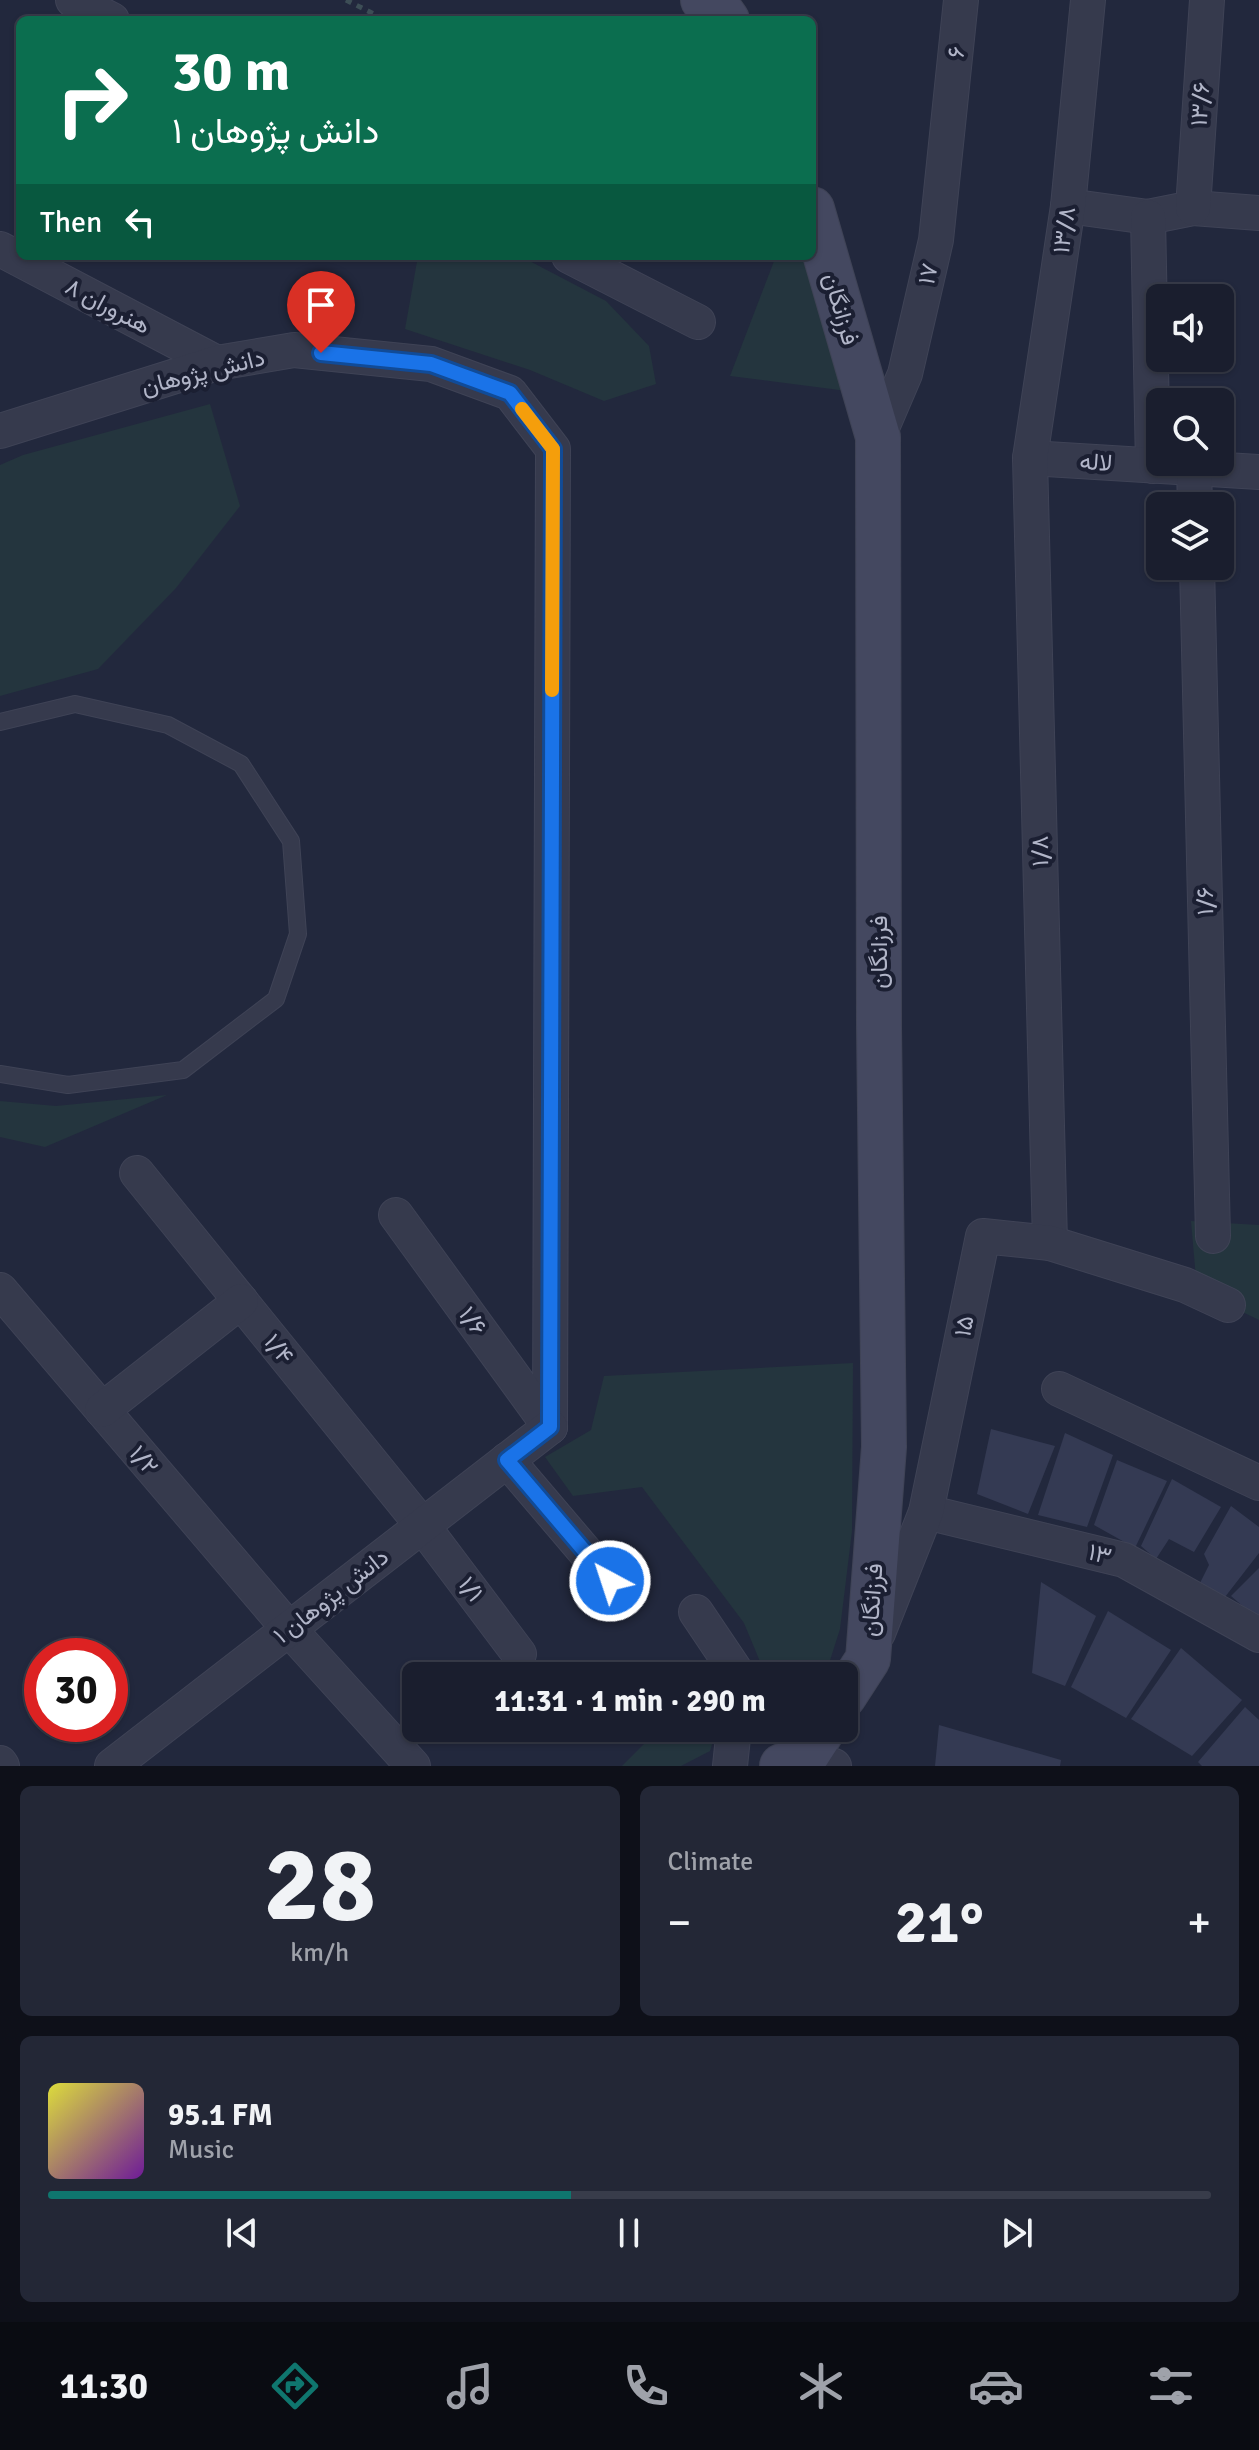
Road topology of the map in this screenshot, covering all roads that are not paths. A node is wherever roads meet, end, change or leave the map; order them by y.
1 (73, 0) edge
2 (703, 0) edge
3 (961, 0) edge
4 (1088, 0) edge
5 (1207, 0) edge
6 (104, 16) edge
7 (724, 16) edge
8 (951, 103) joint
9 (1068, 206) junction
10 (1193, 208) junction
11 (1259, 213) edge
12 (1148, 217) junction
13 (816, 223) edge
14 (21, 260) edge
15 (577, 260) edge
16 (698, 322) dead end
17 (217, 363) junction
18 (1151, 388) edge
19 (0, 431) edge
20 (878, 437) junction
21 (1030, 458) junction
22 (1146, 466) edge
23 (1234, 470) edge
24 (1259, 472) edge
25 (1197, 580) edge
26 (0, 722) edge
27 (0, 1074) edge
28 (137, 1173) dead end
29 (396, 1215) dead end
30 (1213, 1236) dead end
31 (1050, 1243) junction
32 (0, 1290) edge
33 (241, 1301) junction
34 (1228, 1305) dead end
35 (1059, 1389) dead end
36 (102, 1410) junction
37 (550, 1427) junction
38 (507, 1460) junction
39 (1259, 1483) edge
40 (926, 1512) junction
41 (422, 1525) junction
42 (610, 1581) dead end
43 (696, 1612) dead end
44 (289, 1629) junction
45 (1259, 1635) edge
46 (519, 1654) dead end
47 (868, 1659) junction
48 (730, 1662) edge
49 (858, 1674) edge
50 (733, 1742) edge
51 (112, 1766) edge
52 (413, 1766) edge
53 (730, 1766) edge

1 - 6 street
2 - 7 street
3 - 8 street, ۶
4 - 9 street, ۱۳/۸
5 - 10 street, ۱۳/۶
8 - 20 street, ۱۷
9 - 12 street
9 - 21 street, ۱۳/۸
10 - 11 street
10 - 12 street
12 - 18 street
13 - 20 street, فرزانگان
14 - 17 street, هنروران ۸
15 - 16 street
17 - 19 street, دانش پژوهان
17 - 37 street, دانش پژوهان
20 - 47 street, فرزانگان
21 - 22 street, لاله
21 - 31 street, ۱/۸
23 - 24 street, لاله
25 - 30 street, ۱/۶
26 - 27 lane
28 - 33 street, ۱/۴
29 - 37 street, ۱/۶
31 - 34 street, ۱۵
31 - 40 street, ۱۵
32 - 36 street, ۱/۲
33 - 36 street
33 - 41 street, ۱/۴
35 - 39 street
36 - 44 street, ۱/۲
37 - 38 street, دانش پژوهان ۱
38 - 41 street, دانش پژوهان ۱
38 - 42 street
40 - 45 street, ۱۳
40 - 47 street, ۱۵
41 - 44 street, دانش پژوهان ۱
41 - 46 street, ۱/۱
43 - 48 street
44 - 51 street, دانش پژوهان ۱
44 - 52 street, ۱/۲
47 - 49 street, فرزانگان
50 - 53 street

